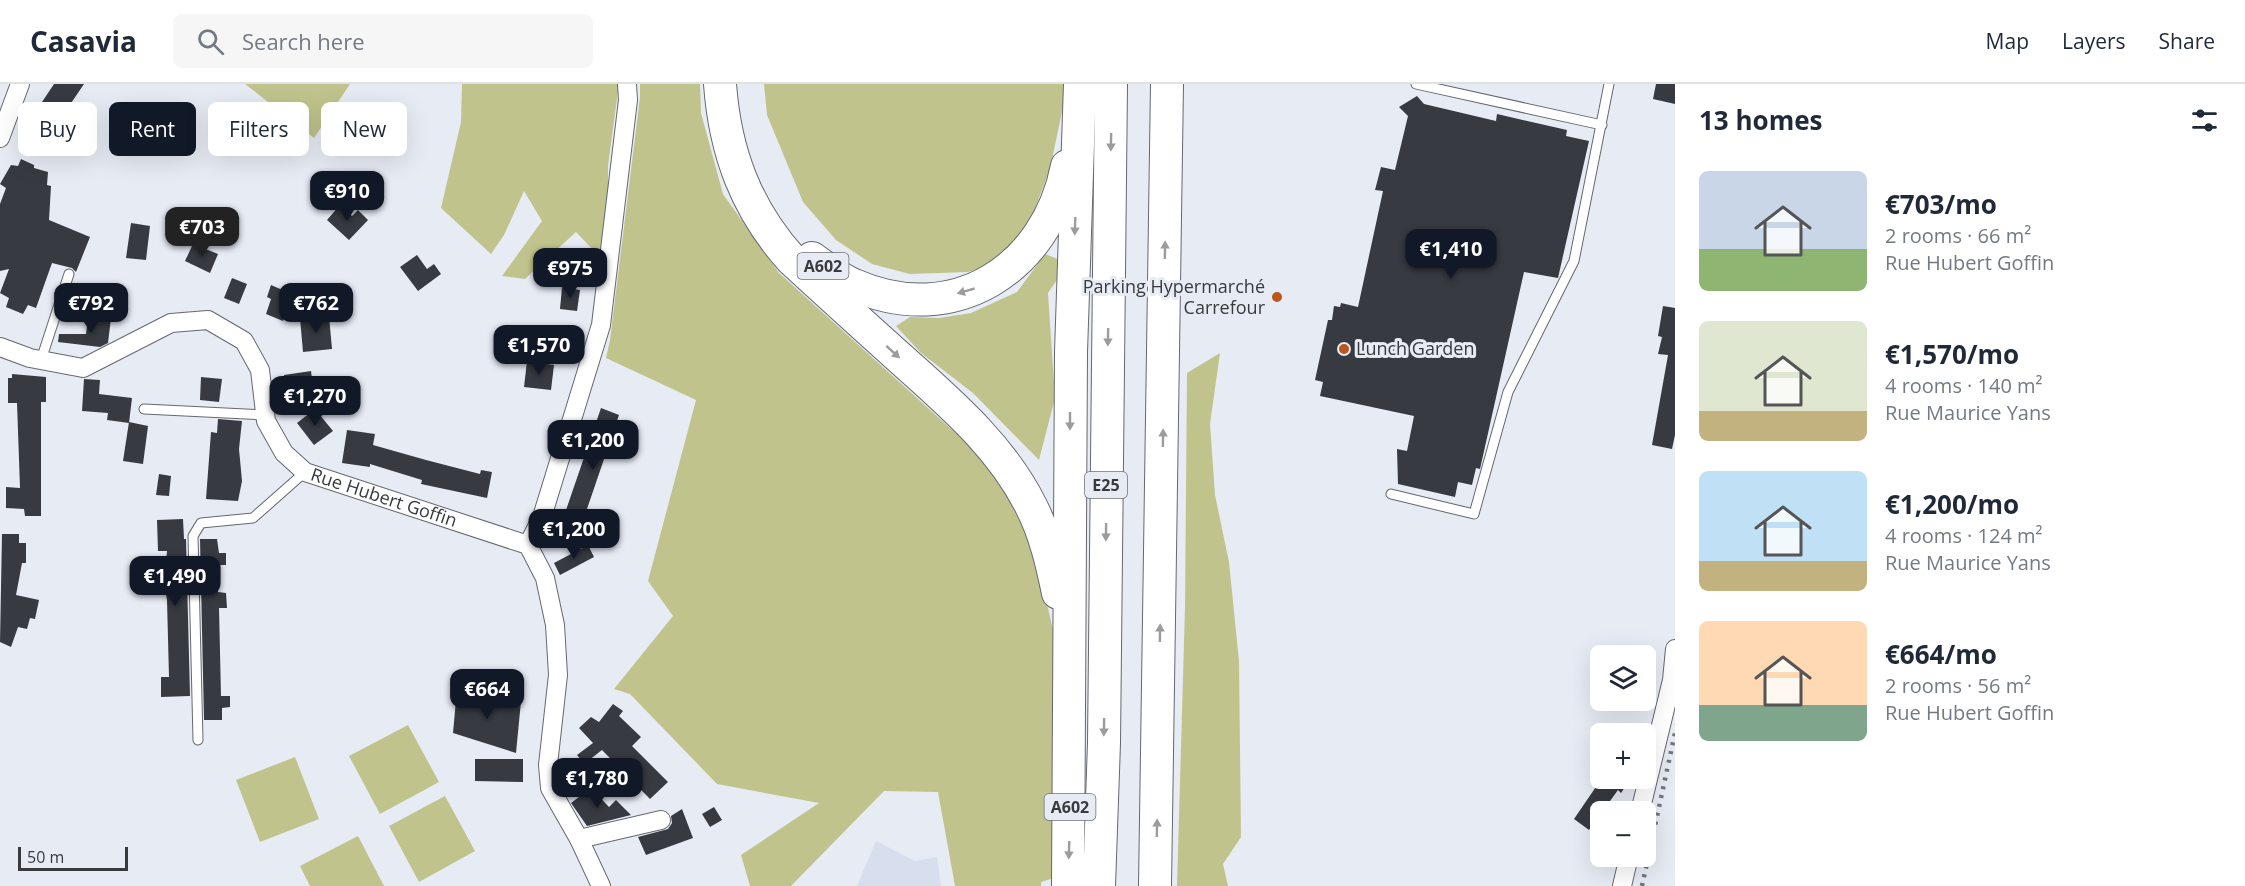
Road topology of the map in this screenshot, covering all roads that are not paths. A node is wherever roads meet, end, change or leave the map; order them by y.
1 (20, 84) edge
2 (627, 84) edge
3 (720, 84) edge
4 (735, 84) edge
5 (1080, 84) edge
6 (1111, 84) edge
7 (1167, 84) edge
8 (1416, 84) edge
9 (1610, 84) edge
10 (1602, 124) junction
11 (0, 138) edge
12 (69, 274) dead end
13 (0, 347) edge
14 (41, 360) junction
15 (144, 409) dead end
16 (265, 416) junction
17 (305, 472) junction
18 (1391, 494) dead end
19 (528, 545) junction
20 (1675, 648) edge
21 (1070, 729) junction
22 (198, 740) dead end
23 (1643, 801) edge
24 (661, 820) dead end
25 (579, 839) junction
26 (1626, 867) edge
27 (601, 886) edge
28 (1068, 886) edge
29 (1099, 886) edge
30 (1155, 886) edge
31 (1622, 886) edge

1 - 11 street
2 - 19 street
3 -> 21 highway, A602
5 -> 4 highway, A602
5 -> 21 highway
6 -> 29 highway, E25
30 -> 7 highway
8 - 10 lane
9 - 10 lane
10 - 18 lane
12 - 14 lane
13 - 14 street, Rue Hubert Goffin
14 - 16 street, Rue Hubert Goffin
15 - 16 lane
16 - 17 street, Rue Hubert Goffin
17 - 19 street, Rue Hubert Goffin
17 - 22 lane
19 - 25 street
20 - 23 street
21 -> 28 highway, A602
24 - 25 street
25 - 27 street
26 - 31 street

